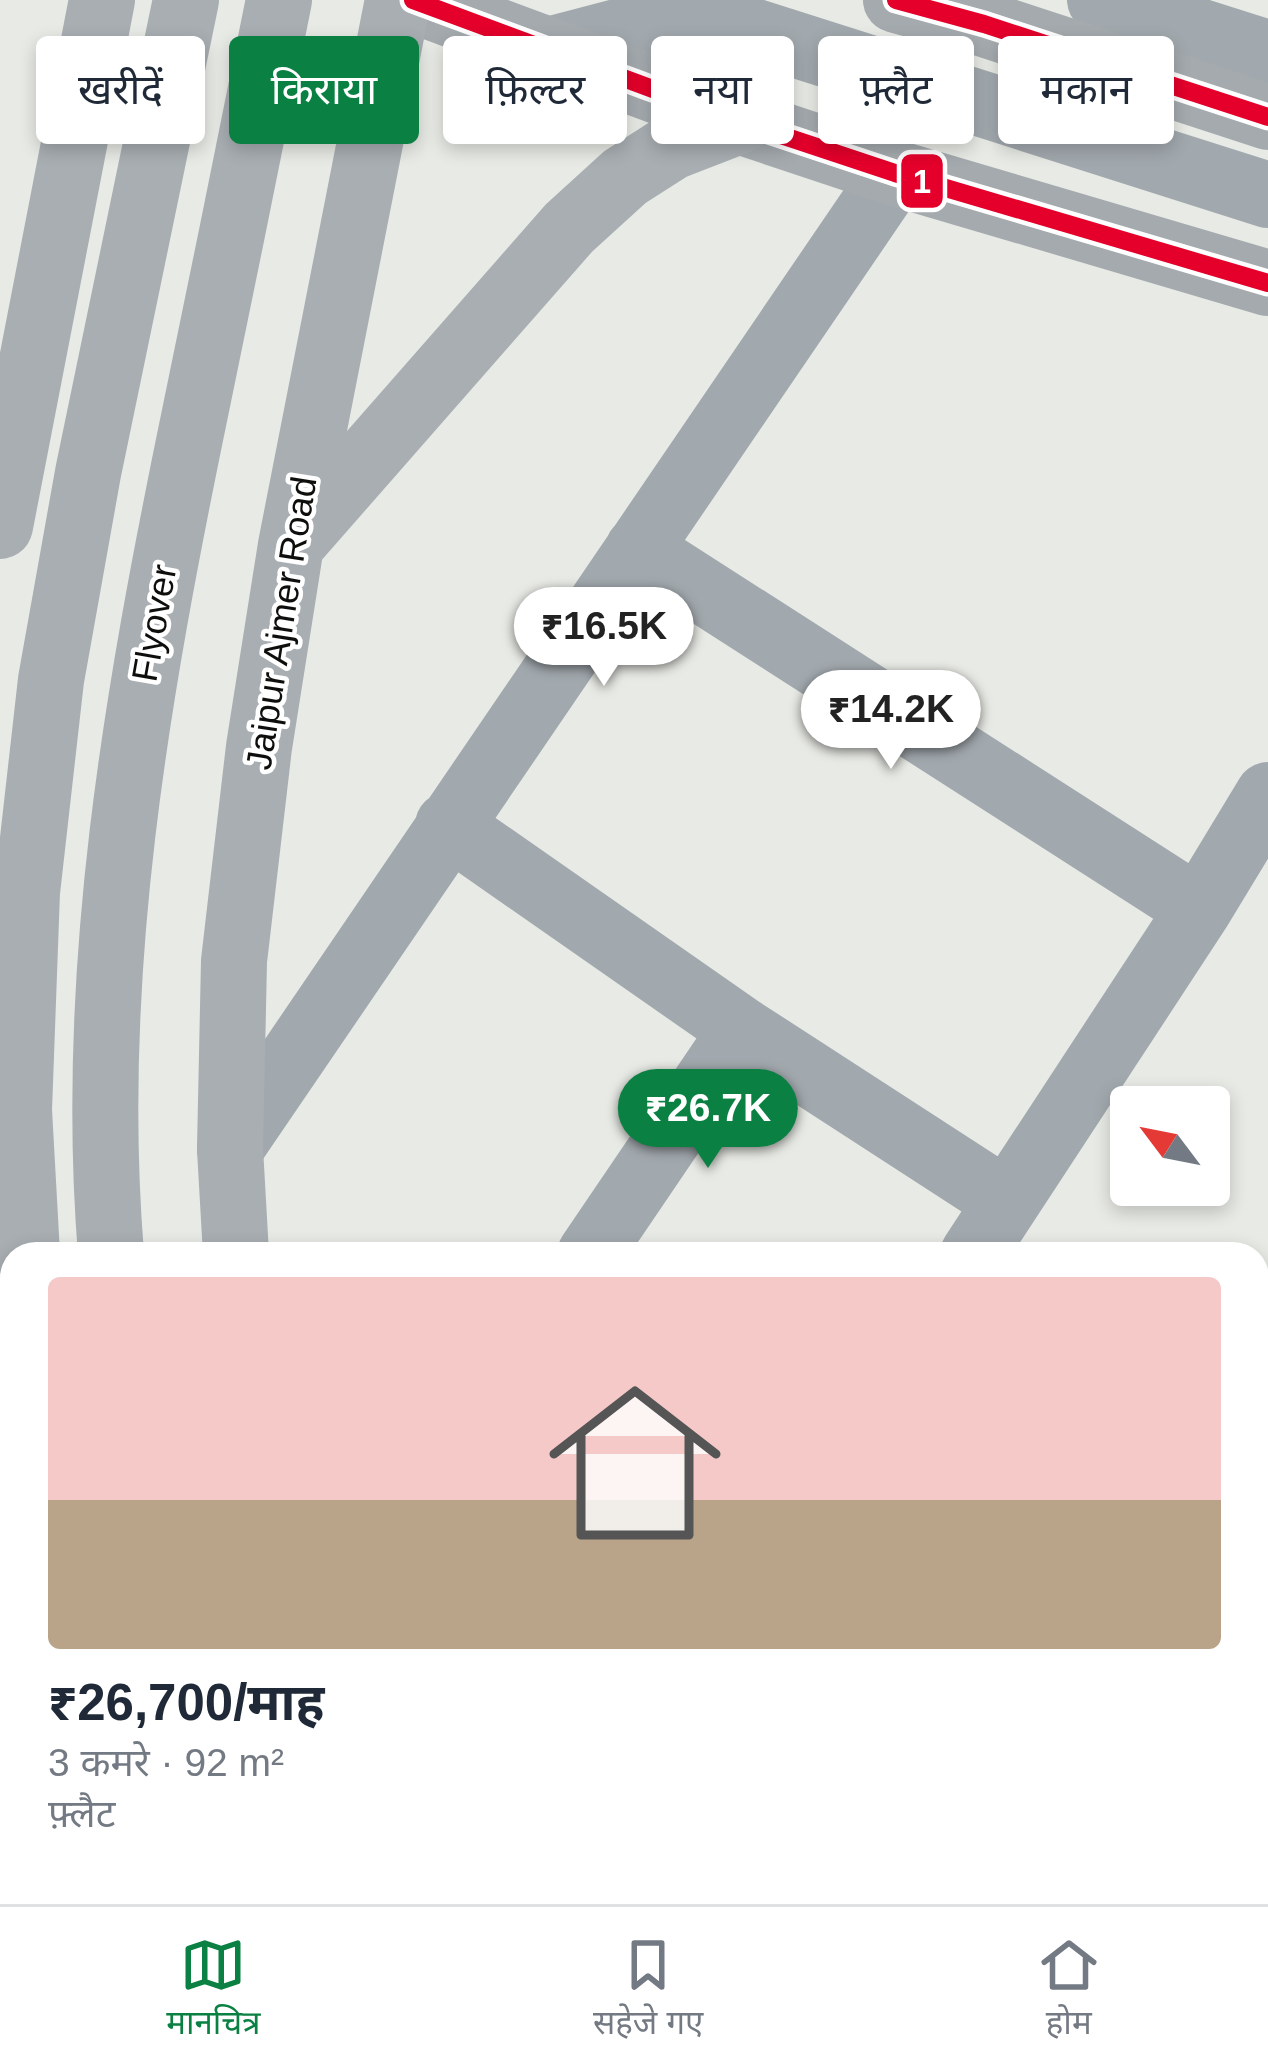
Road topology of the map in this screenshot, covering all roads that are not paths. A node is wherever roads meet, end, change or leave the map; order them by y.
1 (102, 0) edge
2 (186, 0) edge
3 (280, 0) edge
4 (398, 0) edge
5 (413, 0) edge
6 (896, 0) edge
7 (1100, 0) edge
8 (686, 6) edge
9 (511, 36) edge
10 (593, 36) edge
11 (1268, 53) edge
12 (1268, 117) edge
13 (794, 139) edge
14 (680, 144) edge
15 (896, 173) junction
16 (1268, 195) edge
17 (1268, 283) edge
18 (0, 526) edge
19 (291, 545) junction
20 (638, 549) junction
21 (1268, 795) edge
22 (448, 825) junction
23 (1199, 909) junction
24 (742, 1030) junction
25 (230, 1148) junction
26 (990, 1228) edge
27 (26, 1242) edge
28 (110, 1242) edge
29 (235, 1242) edge
30 (598, 1242) edge

1 - 18 highway
2 - 27 highway
3 - 28 highway, Flyover
4 - 19 highway, Jaipur Ajmer Road
5 - 9 main road
6 - 12 main road
7 - 11 street
8 - 10 street
8 - 16 street
13 - 15 main road
14 - 19 highway
15 - 17 main road
15 - 20 street
19 - 25 highway, Jaipur Ajmer Road
20 - 22 street
20 - 23 street
21 - 23 street
22 - 24 street
22 - 25 street
23 - 26 street
24 - 26 street
24 - 30 street
25 - 29 highway, Jaipur Ajmer Road

